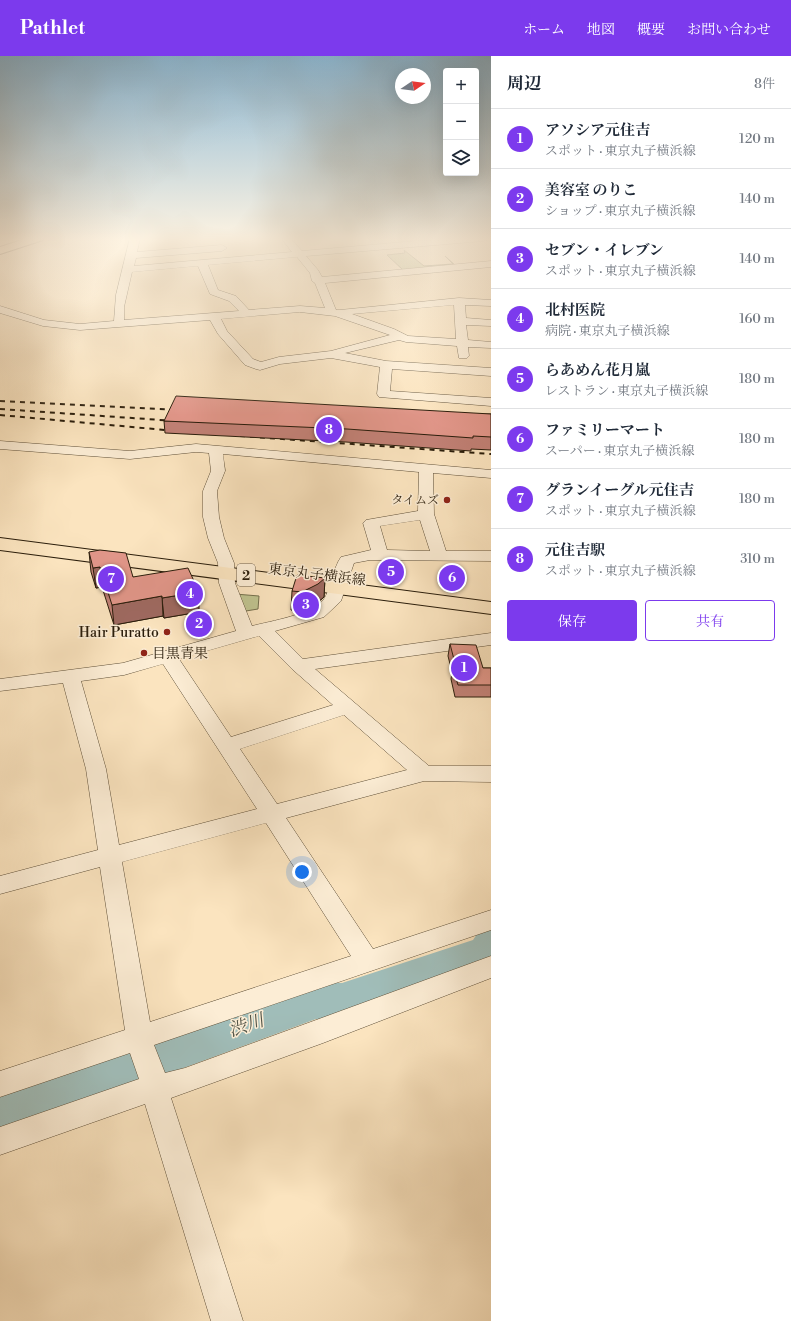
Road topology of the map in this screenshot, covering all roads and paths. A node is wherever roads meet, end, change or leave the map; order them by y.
1 (120, 297) edge
2 (232, 297) edge
3 (326, 297) edge
4 (459, 301) junction
5 (491, 303) edge
6 (0, 309) edge
7 (334, 312) junction
8 (246, 314) junction
9 (214, 316) junction
10 (460, 321) junction
11 (491, 323) edge
12 (120, 325) junction
13 (400, 336) junction
14 (462, 344) junction
15 (491, 345) edge
16 (331, 354) junction
17 (386, 365) junction
18 (464, 370) junction
19 (491, 372) edge
20 (491, 402) edge
21 (0, 445) edge
22 (38, 448) junction
23 (215, 450) junction
24 (0, 451) edge
25 (426, 469) junction
26 (491, 474) edge
27 (426, 514) junction
28 (0, 535) edge
29 (0, 544) edge
30 (380, 555) junction
31 (439, 555) junction
32 (491, 556) edge
33 (226, 568) junction
34 (338, 583) junction
35 (491, 596) edge
36 (491, 608) edge
37 (255, 632) junction
38 (491, 639) edge
39 (168, 657) junction
40 (299, 666) junction
41 (71, 677) junction
42 (0, 685) edge
43 (347, 707) junction
44 (226, 746) junction
45 (424, 773) junction
46 (491, 774) edge
47 (272, 814) junction
48 (110, 855) junction
49 (0, 885) edge
50 (491, 920) edge
51 (367, 960) junction
52 (491, 967) edge
53 (140, 1042) junction
54 (153, 1083) junction
55 (0, 1084) edge
56 (0, 1141) edge
57 (227, 1321) edge

1 - 12 street
2 - 8 street
3 - 7 street
4 - 5 street
4 - 7 street
4 - 10 street
6 - 12 street
7 - 8 street
7 - 13 street
8 - 9 street
9 - 12 street
9 - 16 street
10 - 11 street
10 - 14 street
13 - 14 street
13 - 16 street
14 - 15 street
14 - 18 street
16 - 17 street
17 - 18 street
17 - 20 street
18 - 19 street
21 - 22 street
22 - 23 street
22 - 24 street
23 - 25 street
23 - 33 street
25 - 26 street
25 - 27 street
27 - 30 street
27 - 31 street
28 - 33 main road, 東京丸子横浜線 / 2
29 - 33 main road, 東京丸子横浜線 / 2
30 - 31 street
30 - 34 street
31 - 32 street
33 - 34 main road, 東京丸子横浜線 / 2
33 - 37 street
34 - 35 main road, 東京丸子横浜線 / 2
34 - 36 main road, 東京丸子横浜線 / 2
34 - 37 street
37 - 39 street
37 - 40 street
38 - 40 street
39 - 41 street
39 - 44 street
40 - 43 street
41 - 42 street
41 - 48 street
43 - 44 street
43 - 45 street
44 - 47 street
45 - 46 street
45 - 47 street
47 - 48 street
47 - 51 street
48 - 49 street
48 - 53 street
50 - 51 street
51 - 53 street
52 - 54 street
53 - 54 street
53 - 55 street
54 - 56 street
54 - 57 street

